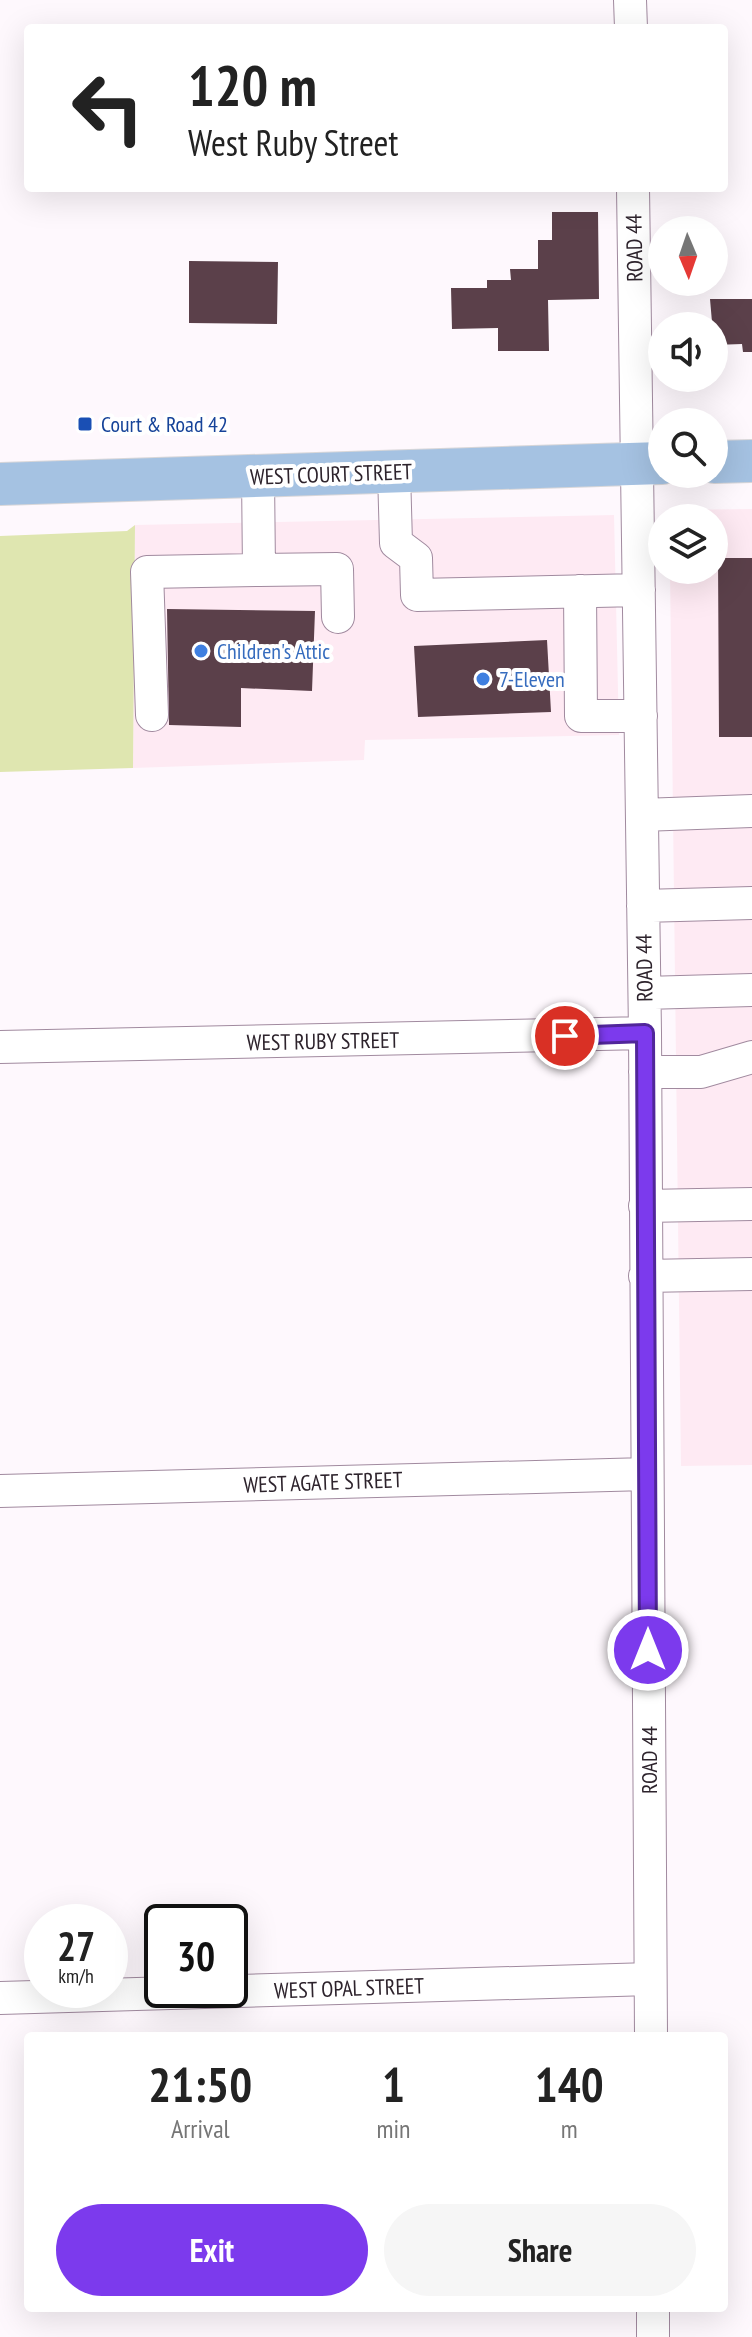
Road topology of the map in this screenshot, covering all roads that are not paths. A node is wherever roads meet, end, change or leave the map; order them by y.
1 (630, 0) edge
2 (631, 24) edge
3 (633, 192) edge
4 (648, 447) edge
5 (752, 461) edge
6 (728, 462) edge
7 (648, 464) edge
8 (394, 472) junction
9 (258, 476) junction
10 (648, 477) edge
11 (0, 484) edge
12 (259, 570) junction
13 (639, 590) junction
14 (580, 591) junction
15 (338, 617) dead end
16 (152, 715) dead end
17 (641, 716) junction
18 (752, 811) edge
19 (642, 815) junction
20 (752, 903) edge
21 (643, 906) junction
22 (752, 990) edge
23 (645, 993) junction
24 (645, 1033) junction
25 (0, 1047) edge
26 (752, 1057) edge
27 (645, 1072) junction
28 (752, 1204) edge
29 (645, 1206) junction
30 (752, 1274) edge
31 (645, 1276) junction
32 (647, 1474) junction
33 (0, 1491) edge
34 (650, 1979) junction
35 (0, 1998) edge
36 (651, 2032) edge
37 (653, 2312) edge
38 (653, 2337) edge

1 - 2 street
3 - 4 street, ROAD 44
5 - 6 main road
7 - 8 main road, WEST COURT STREET
8 - 9 main road, WEST COURT STREET
8 - 14 street
9 - 11 main road, WEST COURT STREET
9 - 12 street
10 - 13 street, ROAD 44
12 - 15 street
12 - 16 street
13 - 14 street
13 - 17 street, ROAD 44
14 - 17 street
17 - 19 street, ROAD 44
18 - 19 street
19 - 21 street, ROAD 44
20 - 21 street
21 - 23 street, ROAD 44
22 - 23 street
23 - 24 street, ROAD 44
24 - 25 street, WEST RUBY STREET
24 - 27 street, ROAD 44
26 - 27 street
27 - 29 street, ROAD 44
28 - 29 street
29 - 31 street, ROAD 44
30 - 31 street
31 - 32 street, ROAD 44
32 - 33 street, WEST AGATE STREET
32 - 34 street, ROAD 44
34 - 35 street, WEST OPAL STREET
34 - 36 street, ROAD 44
37 - 38 street

